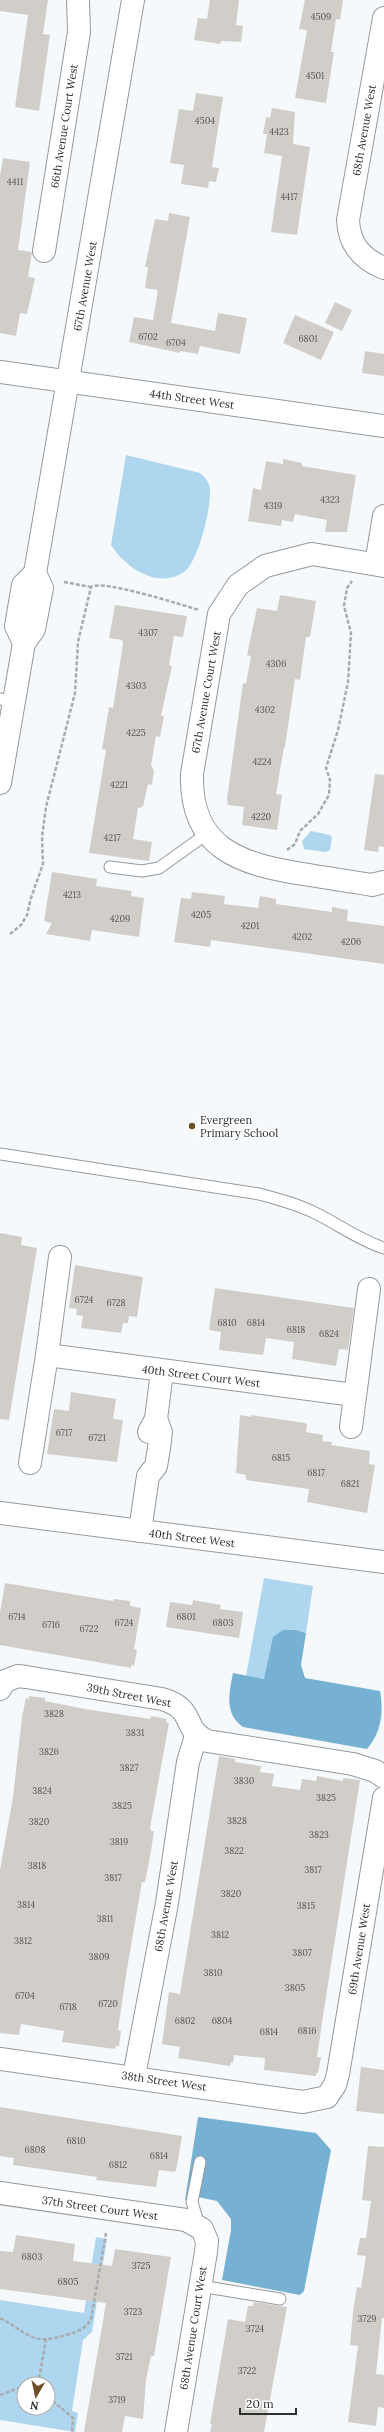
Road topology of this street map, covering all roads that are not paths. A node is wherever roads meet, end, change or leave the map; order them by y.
1 (78, 0) edge
2 (134, 0) edge
3 (384, 18) edge
4 (44, 251) dead end
5 (384, 268) edge
6 (0, 372) edge
7 (68, 382) junction
8 (384, 426) edge
9 (384, 516) edge
10 (380, 565) edge
11 (7, 700) edge
12 (0, 783) edge
13 (208, 833) junction
14 (110, 866) dead end
15 (384, 882) edge
16 (0, 1154) edge
17 (384, 1248) edge
18 (60, 1257) dead end
19 (369, 1289) dead end
20 (48, 1355) junction
21 (162, 1372) junction
22 (354, 1395) junction
23 (351, 1427) dead end
24 (30, 1463) dead end
25 (0, 1513) edge
26 (140, 1531) junction
27 (384, 1562) edge
28 (2, 1683) edge
29 (196, 1736) junction
30 (380, 1774) edge
31 (384, 1798) edge
32 (377, 1882) edge
33 (0, 2059) edge
34 (134, 2076) junction
35 (327, 2097) joint
36 (200, 2162) dead end
37 (0, 2193) edge
38 (199, 2226) junction
39 (200, 2286) junction
40 (280, 2299) dead end
41 (176, 2432) edge

1 - 4 street, 66th Avenue Court West
2 - 7 street, 67th Avenue West
3 - 5 street, 68th Avenue West
6 - 7 street, 44th Street West
7 - 8 street, 44th Street West
7 - 11 street, 67th Avenue West
9 - 10 street
10 - 13 street, 67th Avenue Court West
11 - 12 street, 67th Avenue West
13 - 14 lane
13 - 15 street, 67th Avenue Court West
16 - 17 lane
18 - 20 street
19 - 22 street
20 - 21 street, 40th Street Court West
20 - 24 street
21 - 22 street, 40th Street Court West
21 - 26 street
22 - 23 street
25 - 26 street, 40th Street West
26 - 27 street, 40th Street West
28 - 29 street, 39th Street West
29 - 30 street
29 - 34 street, 68th Avenue West
31 - 32 street, 69th Avenue West
32 - 35 street, 69th Avenue West
33 - 34 street, 38th Street West
34 - 35 street, 38th Street West
36 - 38 lane
37 - 38 street, 37th Street Court West
38 - 39 street, 68th Avenue Court West
39 - 40 lane
39 - 41 street, 68th Avenue Court West

